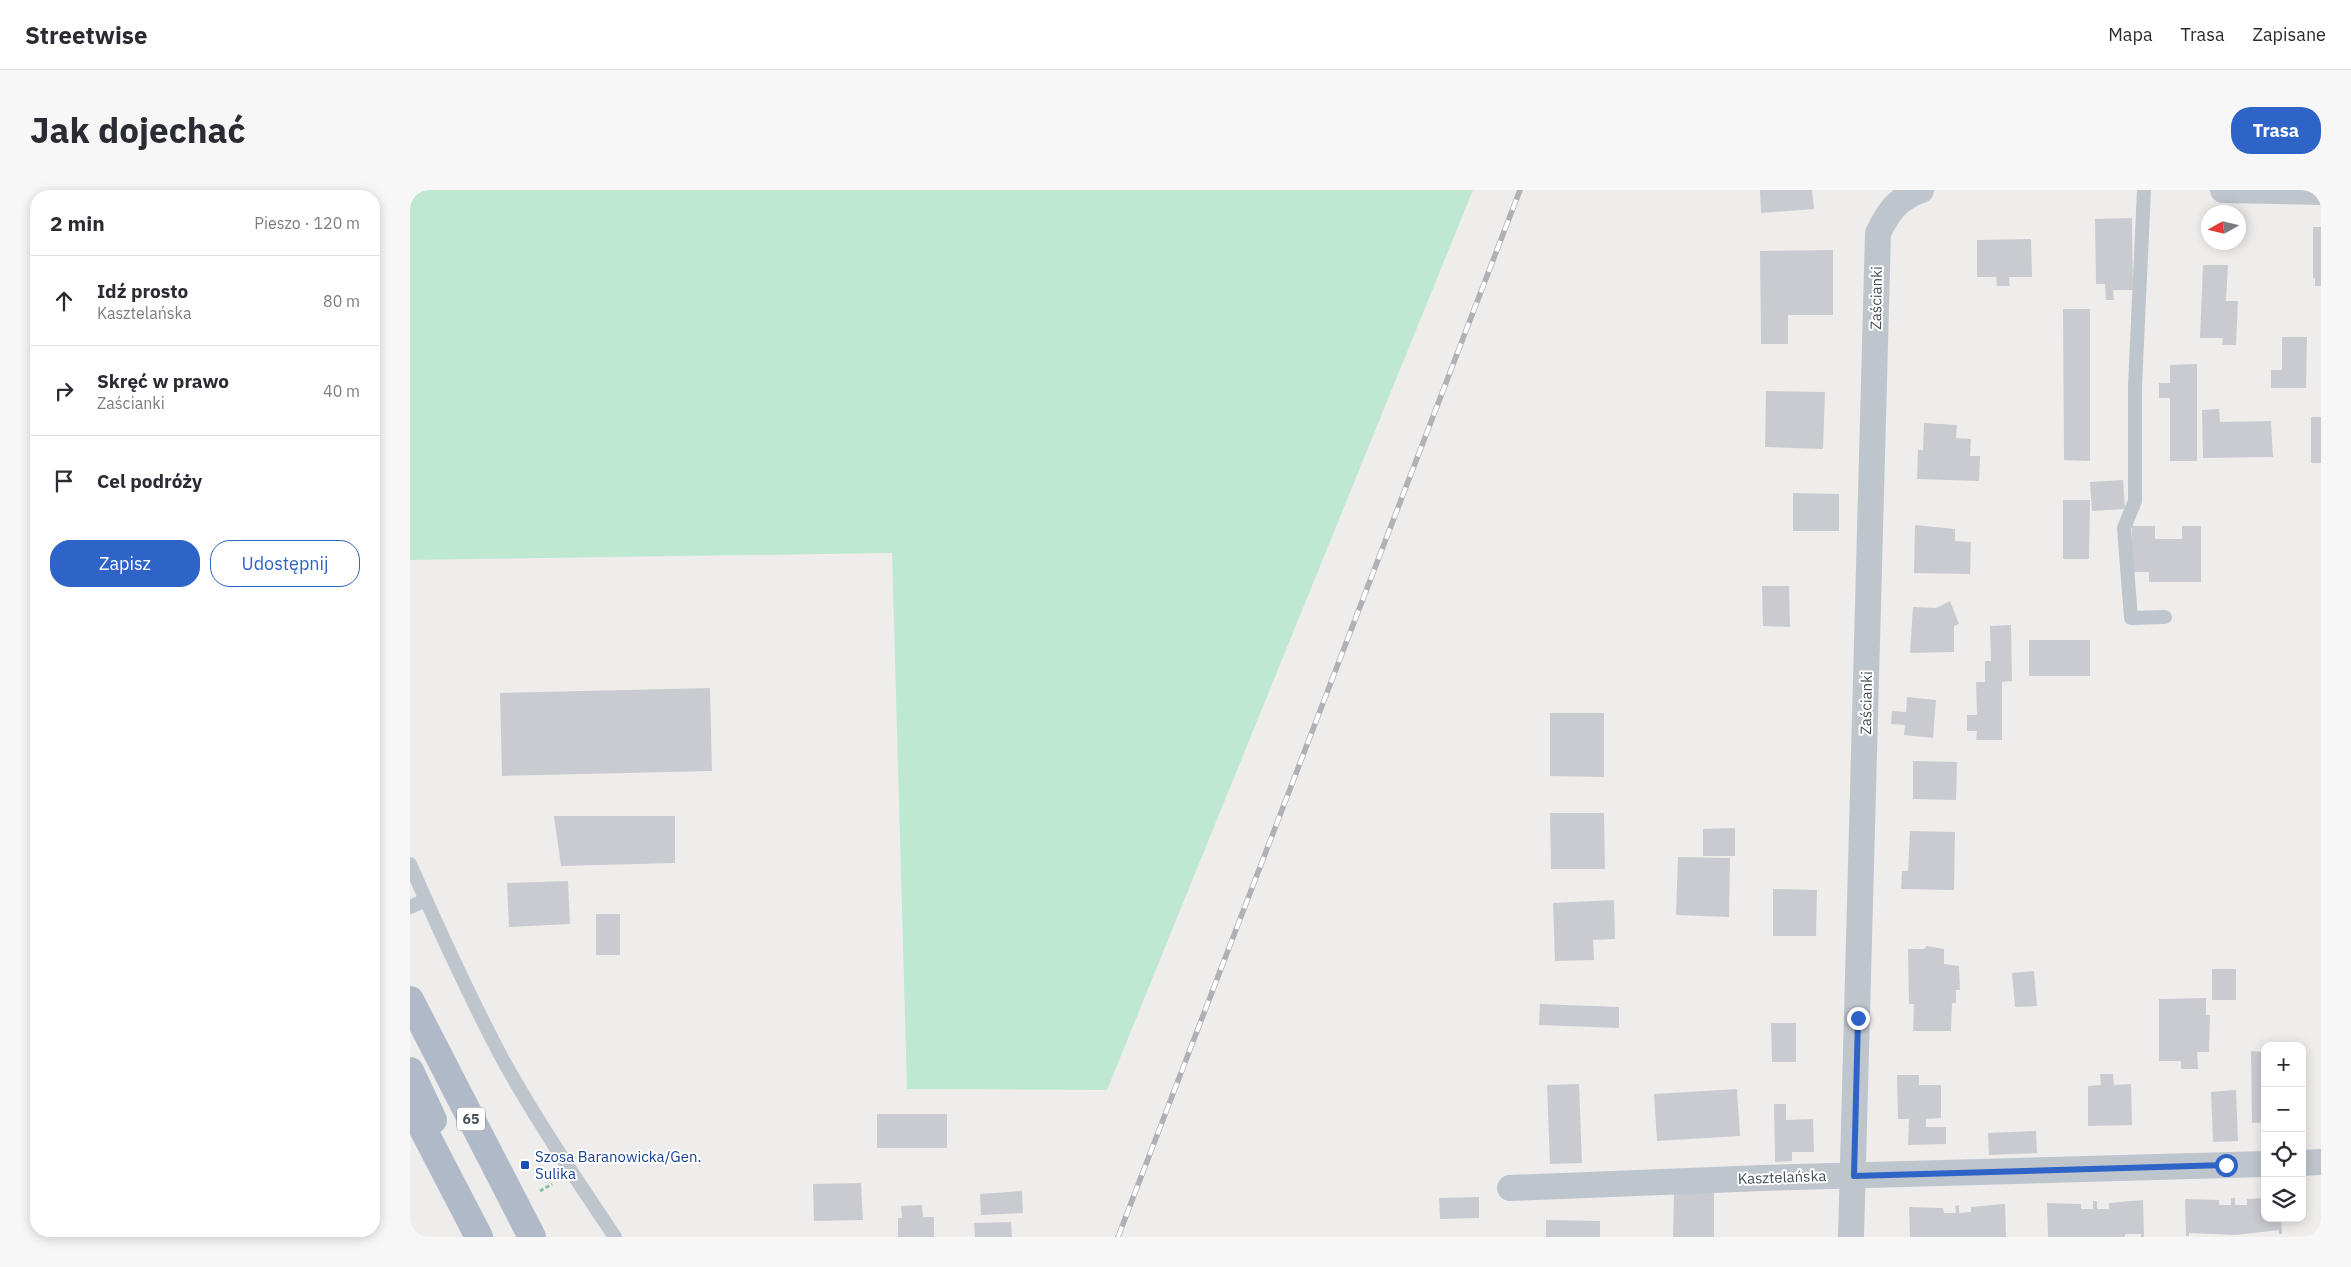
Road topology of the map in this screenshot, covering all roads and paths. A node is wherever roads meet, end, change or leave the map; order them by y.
1 (2144, 190) edge
2 (2223, 190) edge
3 (1908, 192) edge
4 (2321, 192) edge
5 (2165, 617) dead end
6 (410, 864) edge
7 (426, 900) junction
8 (410, 907) edge
9 (410, 1000) edge
10 (410, 1071) edge
11 (410, 1104) edge
12 (2321, 1162) edge
13 (2306, 1163) edge
14 (2261, 1164) edge
15 (1854, 1176) junction
16 (1510, 1188) dead end
17 (463, 1207) junction
18 (479, 1237) edge
19 (532, 1237) edge
20 (615, 1237) edge
21 (1851, 1237) edge

1 - 5 lane
2 - 4 street
3 - 15 street, Zaścianki
6 - 7 lane
7 - 8 lane
7 - 20 lane
9 - 19 main road, 65
10 - 17 main road
11 - 17 main road
12 - 13 street
14 - 15 street, Kasztelańska
15 - 16 street, Kasztelańska
15 - 21 street, Zaścianki
17 - 18 main road

